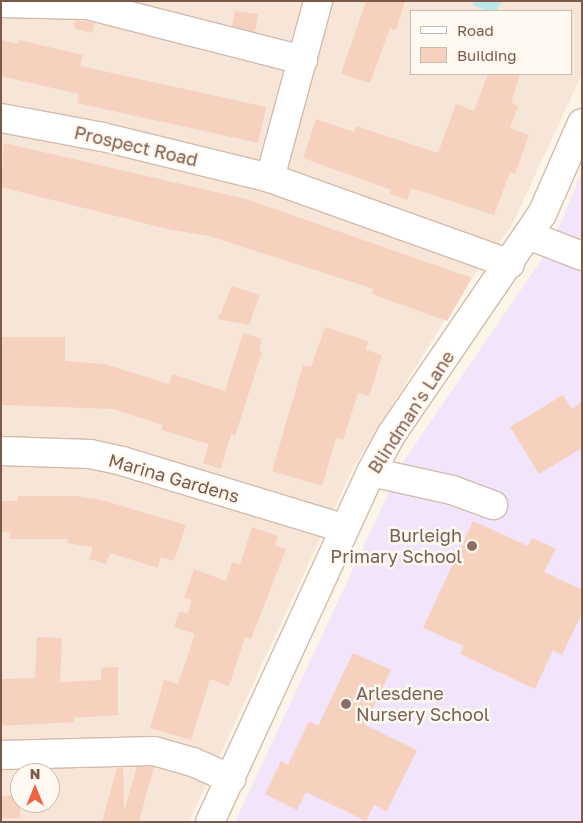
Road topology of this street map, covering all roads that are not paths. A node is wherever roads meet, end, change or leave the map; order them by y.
1 (318, 1) edge
2 (1, 3) edge
3 (303, 60) junction
4 (1, 118) edge
5 (582, 123) edge
6 (270, 178) junction
7 (528, 235) junction
8 (582, 256) edge
9 (510, 264) junction
10 (1, 451) edge
11 (371, 472) junction
12 (493, 505) dead end
13 (343, 528) junction
14 (1, 755) edge
15 (231, 779) junction
16 (210, 822) edge

1 - 3 street
2 - 3 street
3 - 6 street
4 - 6 street, Prospect Road
5 - 7 street, Blindman's Lane
6 - 9 street, Prospect Road
7 - 8 street
7 - 9 street, Blindman's Lane
9 - 11 street, Blindman's Lane
10 - 13 street, Marina Gardens
11 - 12 street
11 - 13 street, Blindman's Lane
13 - 15 street, Blindman's Lane
14 - 15 street
15 - 16 street, Blindman's Lane

